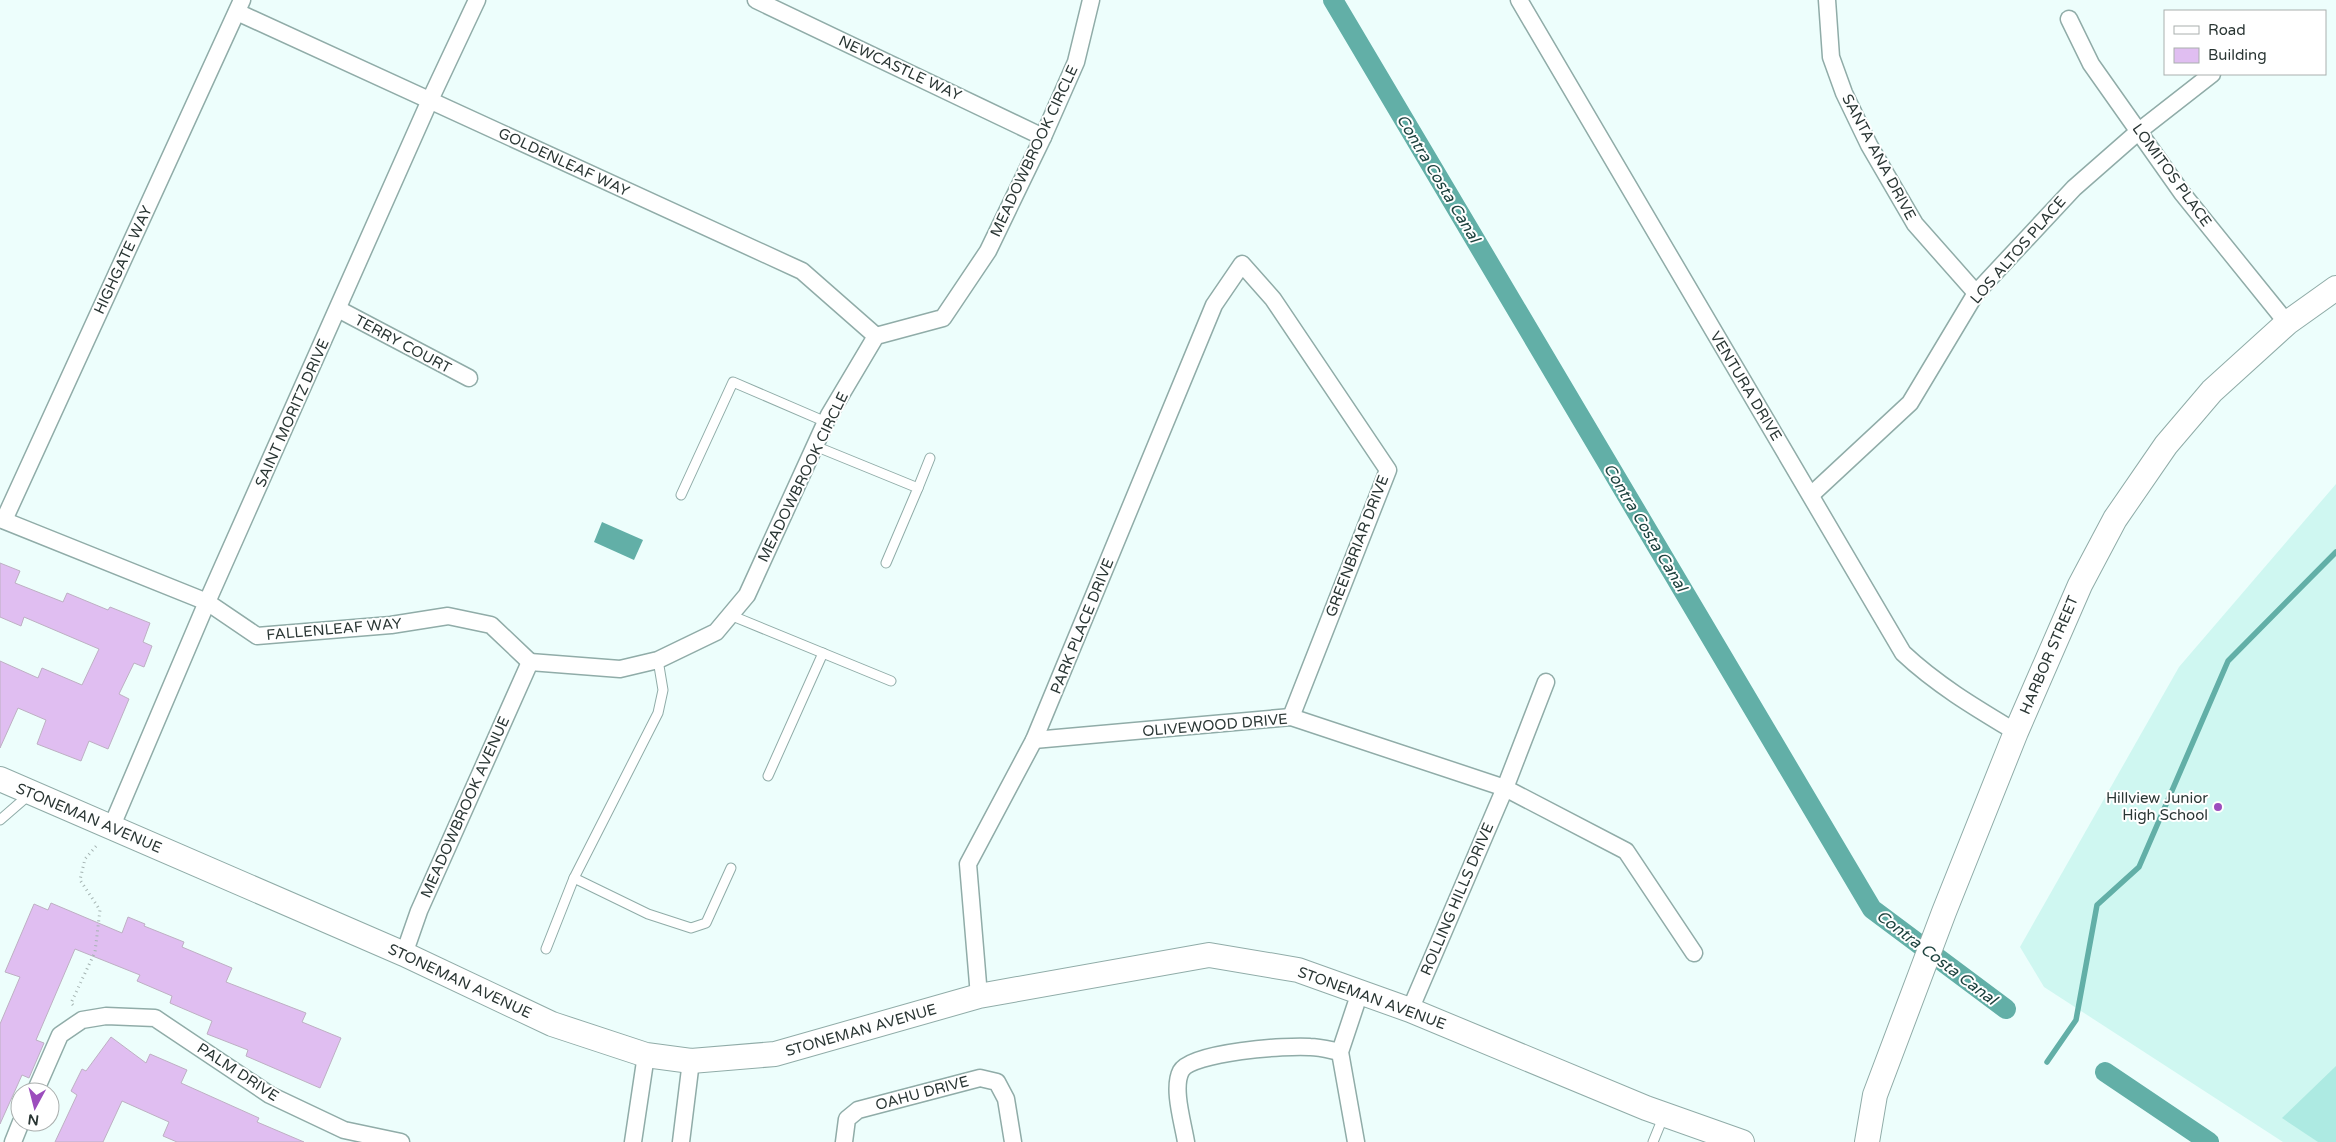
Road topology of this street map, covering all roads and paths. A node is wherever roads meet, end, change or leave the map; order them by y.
1 (477, 0) edge
2 (756, 0) edge
3 (1091, 0) edge
4 (1518, 0) edge
5 (1827, 0) edge
6 (240, 6) edge
7 (2069, 19) dead end
8 (2211, 75) edge
9 (430, 100) junction
10 (2139, 131) junction
11 (1043, 137) junction
12 (1242, 264) joint
13 (2336, 288) edge
14 (1976, 293) junction
15 (338, 309) junction
16 (2287, 323) junction
17 (876, 336) junction
18 (469, 378) dead end
19 (826, 422) junction
20 (815, 446) junction
21 (930, 458) dead end
22 (918, 488) junction
23 (681, 495) dead end
24 (1811, 495) junction
25 (2, 520) edge
26 (886, 563) dead end
27 (207, 602) junction
28 (730, 615) junction
29 (823, 653) junction
30 (658, 660) junction
31 (530, 662) junction
32 (892, 681) dead end
33 (1546, 682) dead end
34 (1292, 717) junction
35 (2016, 732) junction
36 (1034, 740) junction
37 (768, 776) dead end
38 (0, 780) edge
39 (1505, 788) junction
40 (30, 793) junction
41 (0, 820) edge
42 (111, 828) junction
43 (731, 868) dead end
44 (574, 878) junction
45 (546, 949) dead end
46 (1694, 953) dead end
47 (404, 954) junction
48 (1360, 992) junction
49 (979, 996) junction
50 (1410, 1010) junction
51 (82, 1020) junction
52 (1340, 1052) junction
53 (646, 1055) junction
54 (691, 1061) junction
55 (39, 1082) edge
56 (1875, 1095) junction
57 (1664, 1114) junction
58 (401, 1142) edge
59 (634, 1142) edge
60 (681, 1142) edge
61 (844, 1142) edge
62 (1013, 1142) edge
63 (1186, 1142) edge
64 (1356, 1142) edge
65 (1653, 1142) edge
66 (1742, 1142) edge
67 (1867, 1142) edge
68 (1880, 1142) edge

1 - 9 street, SAINT MORITZ DRIVE
2 - 11 street, NEWCASTLE WAY
3 - 11 street, MEADOWBROOK CIRCLE
4 - 24 street, VENTURA DRIVE
5 - 14 street, SANTA ANA DRIVE
6 - 9 street, GOLDENLEAF WAY
6 - 25 street, HIGHGATE WAY
7 - 10 street, LOMITOS PLACE
8 - 10 street, LOS ALTOS PLACE
9 - 15 street, SAINT MORITZ DRIVE
9 - 17 street, GOLDENLEAF WAY
10 - 14 street, LOS ALTOS PLACE
10 - 16 street, LOMITOS PLACE
11 - 17 street, MEADOWBROOK CIRCLE
12 - 34 street, GREENBRIAR DRIVE
12 - 36 street, PARK PLACE DRIVE
13 - 16 street, HARBOR STREET
14 - 24 street, LOS ALTOS PLACE
15 - 18 street, TERRY COURT
15 - 27 street, SAINT MORITZ DRIVE
16 - 35 street, HARBOR STREET
17 - 19 street, MEADOWBROOK CIRCLE
19 - 20 street, MEADOWBROOK CIRCLE
19 - 23 lane
20 - 22 lane
20 - 28 street, MEADOWBROOK CIRCLE
21 - 22 lane
22 - 26 lane
24 - 35 street, VENTURA DRIVE
25 - 27 street, FALLENLEAF WAY
27 - 31 street, FALLENLEAF WAY
27 - 42 street, SAINT MORITZ DRIVE
28 - 29 lane
28 - 30 street, MEADOWBROOK CIRCLE
29 - 32 lane
29 - 37 lane
30 - 31 street, MEADOWBROOK CIRCLE
30 - 44 lane
31 - 47 street, MEADOWBROOK AVENUE
33 - 39 street, ROLLING HILLS DRIVE
34 - 36 street, OLIVEWOOD DRIVE
34 - 39 street, OLIVEWOOD DRIVE
35 - 56 street, HARBOR STREET
36 - 49 street, PARK PLACE DRIVE
38 - 40 street, STONEMAN AVENUE
39 - 46 street, OLIVEWOOD DRIVE
39 - 50 street, ROLLING HILLS DRIVE
40 - 41 lane
40 - 42 street, STONEMAN AVENUE
42 - 47 street, STONEMAN AVENUE
42 - 51 path
43 - 44 lane
44 - 45 lane
47 - 53 street, STONEMAN AVENUE
48 - 49 street, STONEMAN AVENUE
48 - 50 street, STONEMAN AVENUE
48 - 52 street
49 - 54 street, STONEMAN AVENUE
50 - 57 street, STONEMAN AVENUE
51 - 55 street
51 - 58 street, PALM DRIVE
52 - 63 street
52 - 64 street
53 - 54 street, STONEMAN AVENUE
53 - 59 street
54 - 60 street
56 - 67 street, HARBOR STREET
56 - 68 street, HARBOR STREET
57 - 65 lane
57 - 66 street, STONEMAN AVENUE
61 - 62 street, OAHU DRIVE

